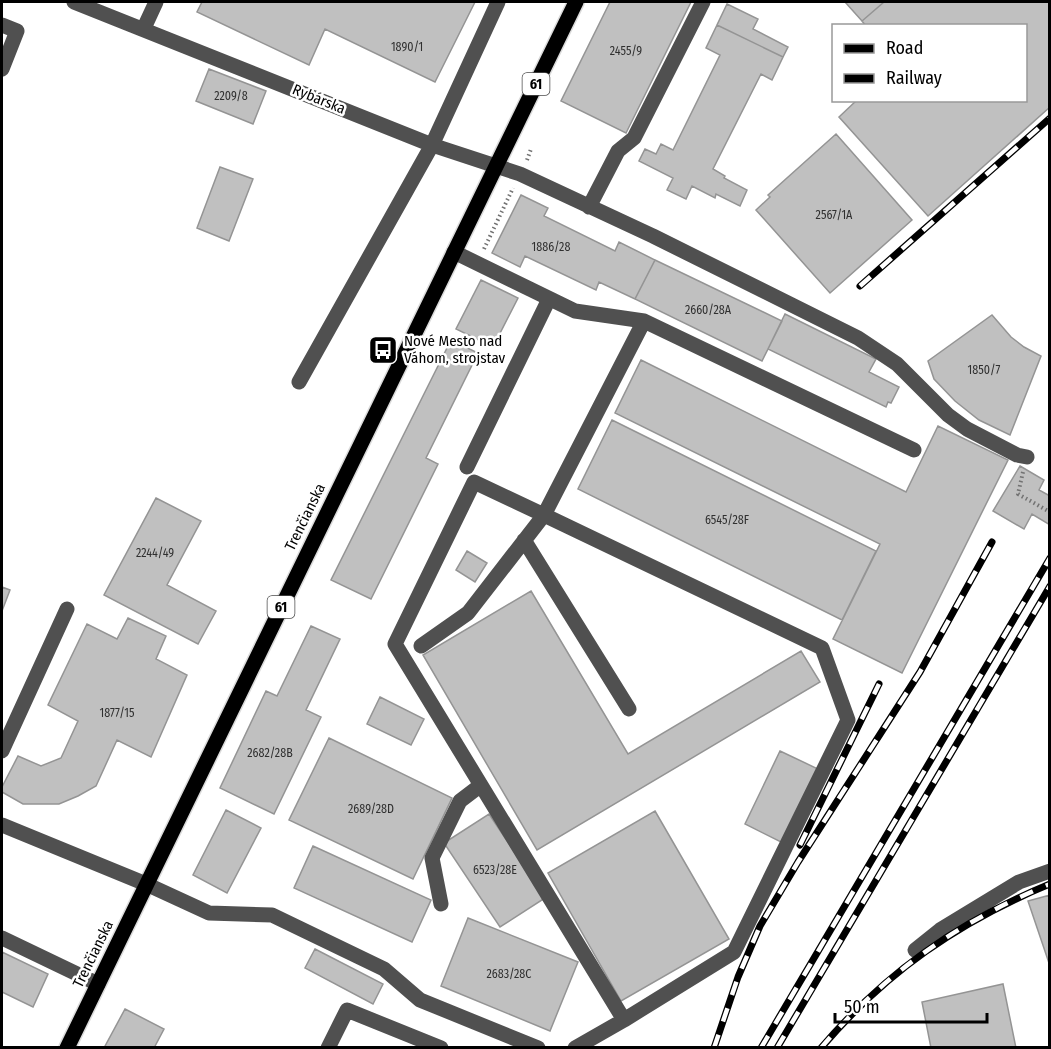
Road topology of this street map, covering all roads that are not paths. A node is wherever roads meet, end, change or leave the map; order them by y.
1 (74, 2) edge
2 (156, 2) edge
3 (498, 2) edge
4 (576, 2) edge
5 (703, 2) edge
6 (2, 25) edge
7 (144, 28) junction
8 (2, 69) edge
9 (432, 144) junction
10 (496, 166) junction
11 (590, 207) junction
12 (454, 252) junction
13 (549, 298) junction
14 (644, 321) junction
15 (299, 382) dead end
16 (914, 450) dead end
17 (1027, 457) dead end
18 (467, 466) dead end
19 (544, 515) junction
20 (524, 540) junction
21 (68, 609) dead end
22 (421, 646) dead end
23 (629, 709) dead end
24 (2, 751) edge
25 (481, 785) junction
26 (2, 825) edge
27 (1050, 872) edge
28 (146, 884) junction
29 (441, 904) dead end
30 (2, 938) edge
31 (915, 950) dead end
32 (98, 984) junction
33 (624, 1020) junction
34 (432, 1046) edge
35 (67, 1047) edge
36 (328, 1047) edge
37 (538, 1047) edge
38 (576, 1047) edge

1 - 7 lane, Rybárska
2 - 7 lane
3 - 9 lane
4 - 10 main road, Trenčianska / 61
5 - 11 lane
6 - 8 lane
7 - 9 lane, Rybárska
9 - 10 lane, Rybárska
9 - 15 lane
10 - 11 lane, Rybárska
10 - 12 main road, Trenčianska / 61
11 - 17 lane, Rybárska
12 - 13 lane
12 - 28 main road, Trenčianska / 61
13 - 14 lane
13 - 18 lane
14 - 16 lane
14 - 19 lane
19 - 20 lane
19 - 25 lane
19 - 33 lane
20 - 22 lane
20 - 23 lane
21 - 24 lane
25 - 29 lane
25 - 33 lane
26 - 28 lane
27 - 31 lane
28 - 32 main road, Trenčianska / 61
28 - 37 lane
30 - 32 lane
32 - 35 main road, Trenčianska / 61
33 - 38 lane
34 - 36 lane

